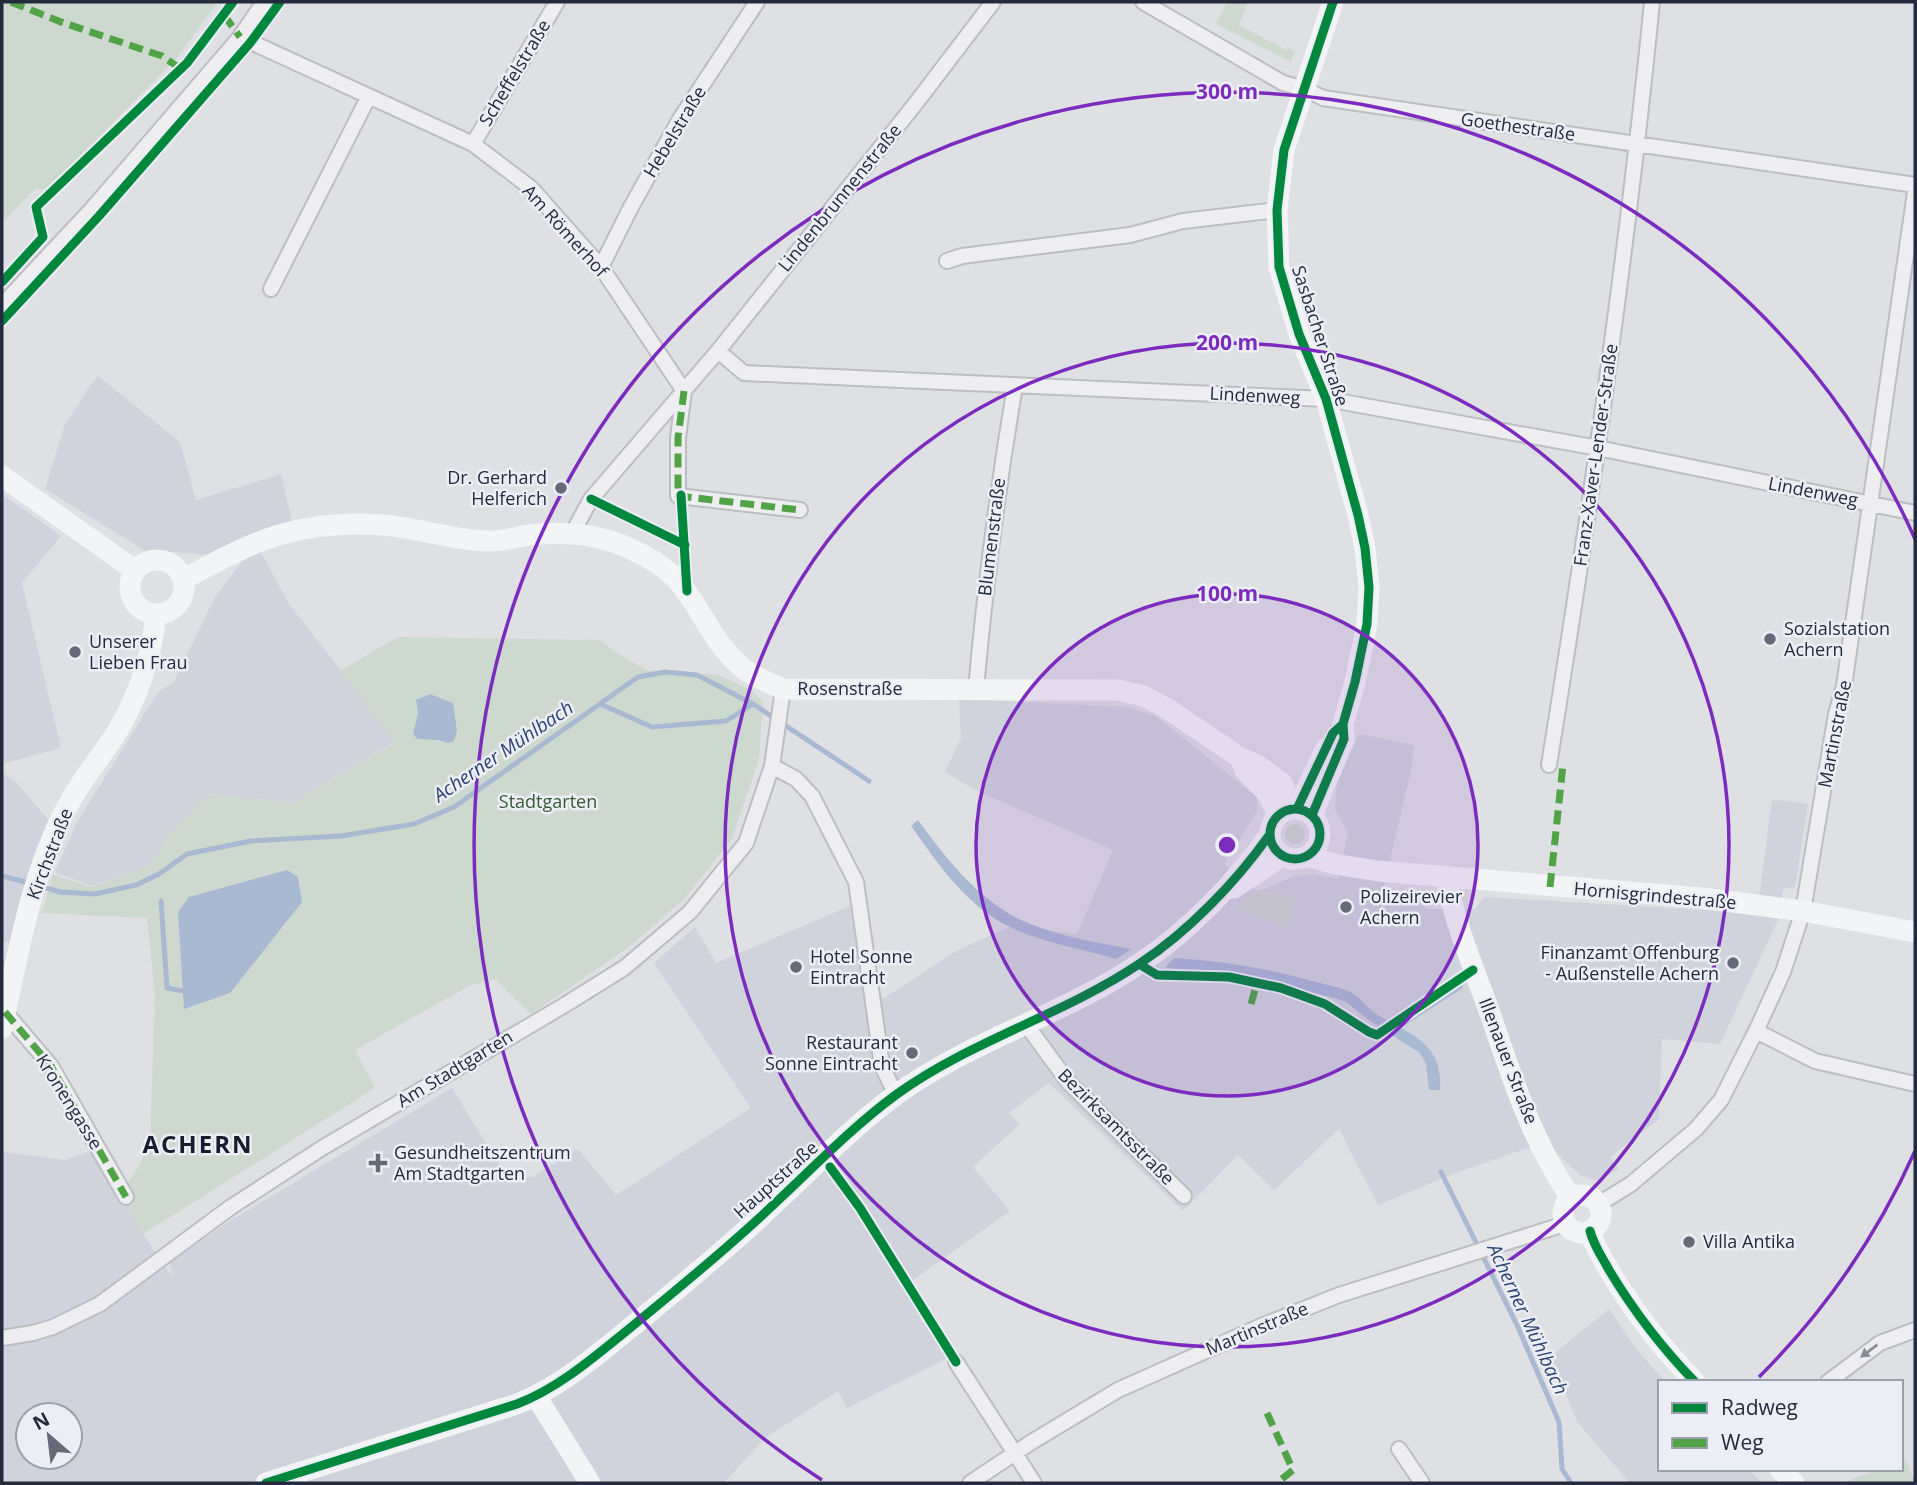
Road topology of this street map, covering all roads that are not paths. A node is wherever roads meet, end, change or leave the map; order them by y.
1 (264, 2) edge
2 (557, 2) edge
3 (757, 2) edge
4 (993, 2) edge
5 (1143, 2) edge
6 (1333, 2) edge
7 (1652, 2) edge
8 (240, 37) junction
9 (1305, 89) junction
10 (369, 96) junction
11 (473, 144) junction
12 (1638, 145) junction
13 (1915, 184) edge
14 (1915, 192) edge
15 (1277, 210) junction
16 (947, 261) dead end
17 (601, 267) junction
18 (271, 289) dead end
19 (2, 305) edge
20 (718, 351) junction
21 (1015, 386) junction
22 (684, 391) junction
23 (1325, 400) junction
24 (1598, 448) junction
25 (2, 476) edge
26 (1871, 503) junction
27 (800, 510) dead end
28 (1915, 513) edge
29 (573, 532) junction
30 (136, 571) junction
31 (183, 580) junction
32 (156, 614) junction
33 (783, 689) junction
34 (976, 689) junction
35 (1343, 724) junction
36 (1239, 757) junction
37 (1549, 765) dead end
38 (772, 766) junction
39 (1314, 775) junction
40 (1281, 782) junction
41 (1295, 812) junction
42 (1270, 835) junction
43 (1320, 838) junction
44 (1283, 856) junction
45 (1307, 856) junction
46 (1393, 871) junction
47 (1447, 878) junction
48 (1217, 898) junction
49 (1803, 911) junction
50 (1915, 932) edge
51 (4, 1020) edge
52 (1025, 1023) junction
53 (1756, 1031) junction
54 (1915, 1084) edge
55 (895, 1095) junction
56 (1184, 1196) dead end
57 (127, 1197) dead end
58 (1571, 1198) junction
59 (1599, 1204) junction
60 (1565, 1224) junction
61 (1590, 1231) junction
62 (1915, 1330) edge
63 (2, 1338) edge
64 (956, 1362) dead end
65 (1693, 1380) edge
66 (1831, 1380) edge
67 (536, 1396) junction
68 (1399, 1449) dead end
69 (1014, 1453) junction
70 (266, 1483) edge
71 (590, 1483) edge
72 (970, 1483) edge
73 (1034, 1483) edge
74 (1422, 1483) edge

1 - 8 street
2 - 11 street, Scheffelstraße
3 - 17 street, Hebelstraße
4 - 20 street, Lindenbrunnenstraße
5 - 9 street, Goethestraße
6 - 9 main road, Sasbacher Straße
7 - 12 street, Franz-Xaver-Lender-Straße
8 - 10 street, Am Römerhof
8 - 19 street
9 - 12 street, Goethestraße
9 - 15 main road, Sasbacher Straße
10 - 11 street, Am Römerhof
10 - 18 street
11 - 17 street, Am Römerhof
12 - 13 street, Goethestraße
12 - 24 street, Franz-Xaver-Lender-Straße
14 - 26 street, Martinstraße
15 - 16 street
15 - 23 main road, Sasbacher Straße
17 - 22 street, Am Römerhof
20 - 21 street, Lindenweg
20 - 22 street, Lindenbrunnenstraße
21 - 23 street, Lindenweg
21 - 34 street, Blumenstraße
22 - 27 street
22 - 29 street, Lindenbrunnenstraße
23 - 24 street, Lindenweg
23 - 35 main road, Sasbacher Straße
24 - 26 street, Lindenweg
24 - 37 street, Franz-Xaver-Lender-Straße
25 - 30 main road
26 - 28 street, Lindenweg
26 - 49 street, Martinstraße
29 - 31 main road, Rosenstraße
29 - 33 main road, Rosenstraße
30 - 31 main road
30 - 32 main road
31 - 32 main road
32 - 51 main road, Kirchstraße
33 - 34 main road, Rosenstraße
33 - 38 street, Am Stadtgarten
34 - 36 main road, Rosenstraße
35 - 39 main road, Sasbacher Straße
35 - 41 main road, Sasbacher Straße
36 - 40 main road, Rosenstraße
36 - 41 main road, Rosenstraße
38 - 55 street
38 - 63 street, Am Stadtgarten
39 - 40 main road
39 - 41 main road, Sasbacher Straße
40 - 41 main road
41 - 42 main road
41 - 43 main road
42 - 44 main road
42 - 48 main road, Hauptstraße
43 - 45 main road
43 - 46 main road, Hornisgrindestraße
44 - 45 main road
44 - 48 main road, Hauptstraße
45 - 46 main road, Hornisgrindestraße
46 - 47 main road, Hornisgrindestraße
47 - 49 main road, Hornisgrindestraße
47 - 58 main road, Illenauer Straße
48 - 52 main road, Hauptstraße
49 - 50 main road, Hornisgrindestraße
49 - 53 street, Martinstraße
51 - 57 street, Kronengasse
52 - 55 main road, Hauptstraße
52 - 56 street, Bezirksamtsstraße
53 - 54 street
53 - 59 street, Martinstraße
55 - 67 main road, Hauptstraße
58 - 59 main road
58 - 60 main road
59 - 61 main road
60 - 61 main road
60 - 69 street, Martinstraße
61 - 65 main road
62 -> 66 street
64 - 69 street
67 - 70 main road, Hauptstraße
67 - 71 main road
68 - 74 street
69 - 72 street, Martinstraße
69 - 73 street

